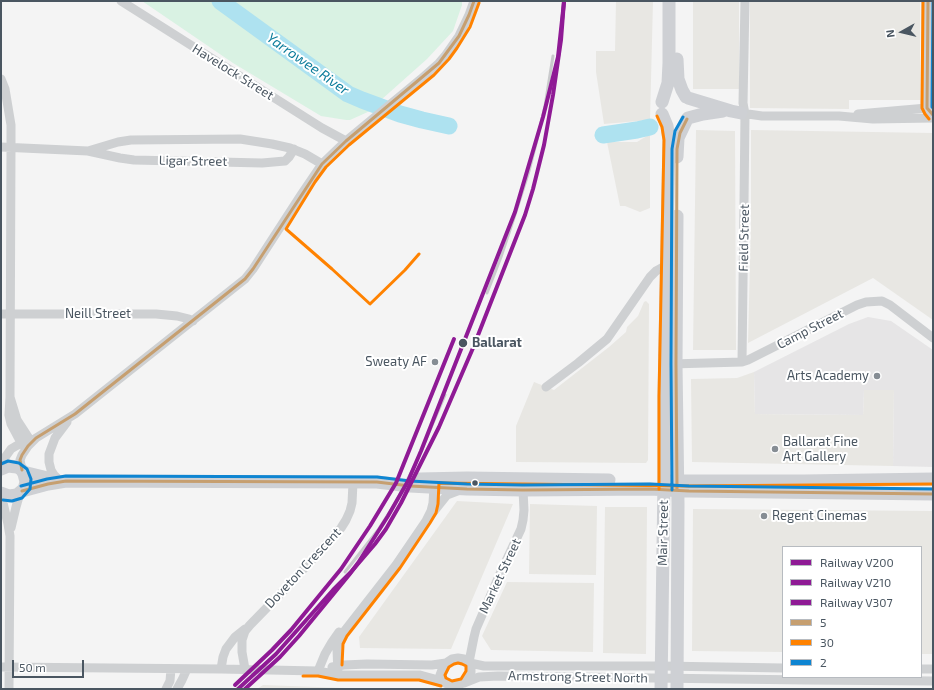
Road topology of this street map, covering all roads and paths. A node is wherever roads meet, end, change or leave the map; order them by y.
1 (121, 1) edge
2 (474, 1) edge
3 (669, 1) edge
4 (678, 1) edge
5 (744, 1) edge
6 (928, 1) edge
7 (1, 79) edge
8 (687, 97) junction
9 (662, 108) junction
10 (739, 113) junction
11 (931, 114) edge
12 (687, 118) junction
13 (346, 142) junction
14 (1, 147) edge
15 (11, 148) junction
16 (294, 150) junction
17 (88, 151) junction
18 (322, 164) junction
19 (667, 265) junction
20 (6, 314) edge
21 (193, 321) junction
22 (933, 338) edge
23 (742, 362) junction
24 (670, 364) junction
25 (546, 386) dead end
26 (75, 414) junction
27 (29, 442) junction
28 (1, 468) edge
29 (22, 471) junction
30 (933, 479) edge
31 (62, 480) junction
32 (353, 483) junction
33 (434, 483) junction
34 (523, 484) junction
35 (664, 485) junction
36 (677, 486) junction
37 (467, 489) junction
38 (21, 492) junction
39 (1, 494) edge
40 (933, 494) edge
41 (422, 527) junction
42 (10, 536) junction
43 (250, 625) junction
44 (349, 625) junction
45 (469, 662) junction
46 (446, 663) junction
47 (337, 665) junction
48 (600, 666) junction
49 (5, 668) edge
50 (243, 668) junction
51 (782, 668) edge
52 (171, 669) junction
53 (187, 669) junction
54 (221, 669) junction
55 (922, 669) edge
56 (933, 670) edge
57 (318, 671) junction
58 (338, 675) junction
59 (600, 677) junction
60 (661, 678) edge
61 (677, 678) edge
62 (807, 679) edge
63 (933, 681) edge
64 (464, 683) junction
65 (442, 684) edge
66 (9, 689) edge
67 (166, 689) edge
68 (178, 689) edge

1 - 13 street, Havelock Street
2 - 13 street
3 - 9 street
4 - 8 street
5 - 10 street, Field Street
6 - 11 street
7 - 15 street
8 - 9 street
8 - 10 street
8 - 12 street
9 - 12 street
9 - 19 street, Mair Street
10 - 11 street
10 - 12 street
10 - 23 street, Field Street
12 - 24 street, Mair Street
13 - 18 street
14 - 15 street, Ligar Street
15 - 17 street, Ligar Street
15 - 20 street
16 - 17 street, Ligar Street
16 - 17 street, Ligar Street
16 - 18 street, Ligar Street
18 - 21 street
19 - 24 street, Mair Street
19 - 25 street
20 - 21 street, Neill Street
20 - 27 street
21 - 26 street
22 - 23 street, Camp Street
23 - 24 street, Camp Street
24 - 35 street, Mair Street
24 - 36 street, Mair Street
26 - 27 street
26 - 31 street
27 - 28 street
27 - 29 street
28 - 29 street
29 - 31 street
29 - 38 street
30 - 36 street
31 - 32 street
31 - 38 street
32 - 33 street
32 - 43 street, Doveton Crescent
33 - 34 street
33 - 37 street
33 - 41 street
34 - 35 street
34 - 37 street
34 - 45 street, Market Street
35 - 36 street
35 - 60 street, Mair Street
36 - 40 street
36 - 61 street, Mair Street
37 - 41 street
38 - 39 street
38 - 42 street
39 - 42 street
41 - 44 street
42 - 49 street
43 - 50 street, Doveton Crescent
43 - 54 street, Doveton Crescent
44 - 47 street
44 - 57 street
45 - 46 street
45 - 48 street, Armstrong Street North
45 - 64 street
46 - 47 street
46 - 65 street
47 - 57 street
47 - 58 street
48 - 59 street
48 - 60 street, Armstrong Street North
49 - 52 street
49 - 66 street
50 - 54 street
50 - 57 street
51 - 61 street, Armstrong Street North
52 - 53 street
52 - 67 street
53 - 54 street
53 - 68 street
55 - 56 street
57 - 58 street
58 - 65 street
59 - 60 street, Armstrong Street North
59 - 64 street, Armstrong Street North
60 - 61 street, Armstrong Street North
61 - 62 street, Armstrong Street North
62 - 63 street, Armstrong Street North
64 - 65 street

